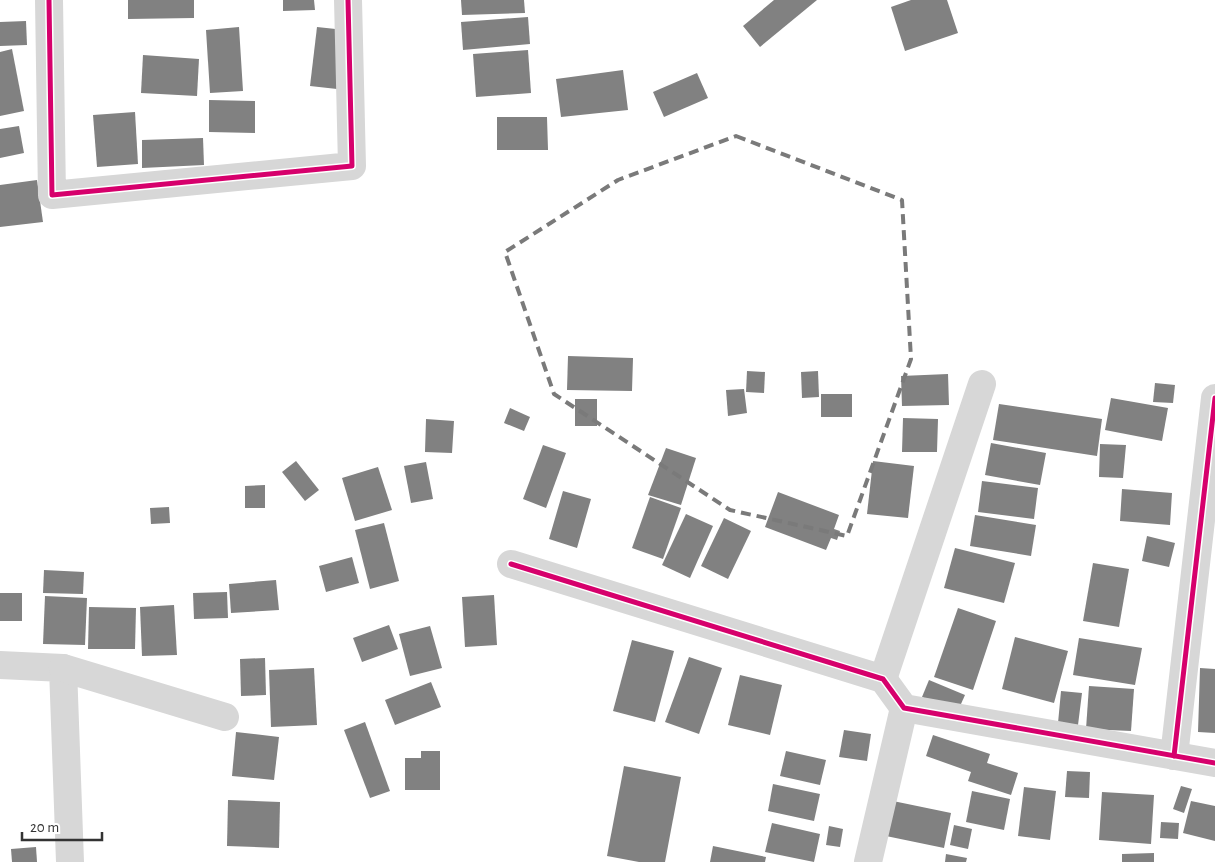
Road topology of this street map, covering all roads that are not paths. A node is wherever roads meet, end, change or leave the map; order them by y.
1 (49, 0) edge
2 (348, 0) edge
3 (982, 384) dead end
4 (1215, 398) edge
5 (511, 564) dead end
6 (0, 666) edge
7 (63, 668) junction
8 (883, 679) junction
9 (904, 708) junction
10 (225, 717) dead end
11 (1174, 756) junction
12 (1215, 763) edge
13 (70, 862) edge
14 (868, 862) edge

1 - 2 street
3 - 8 street
4 - 11 street
5 - 8 street
6 - 7 street
7 - 10 street
7 - 13 street
8 - 9 street
9 - 11 street
9 - 14 street
11 - 12 street

